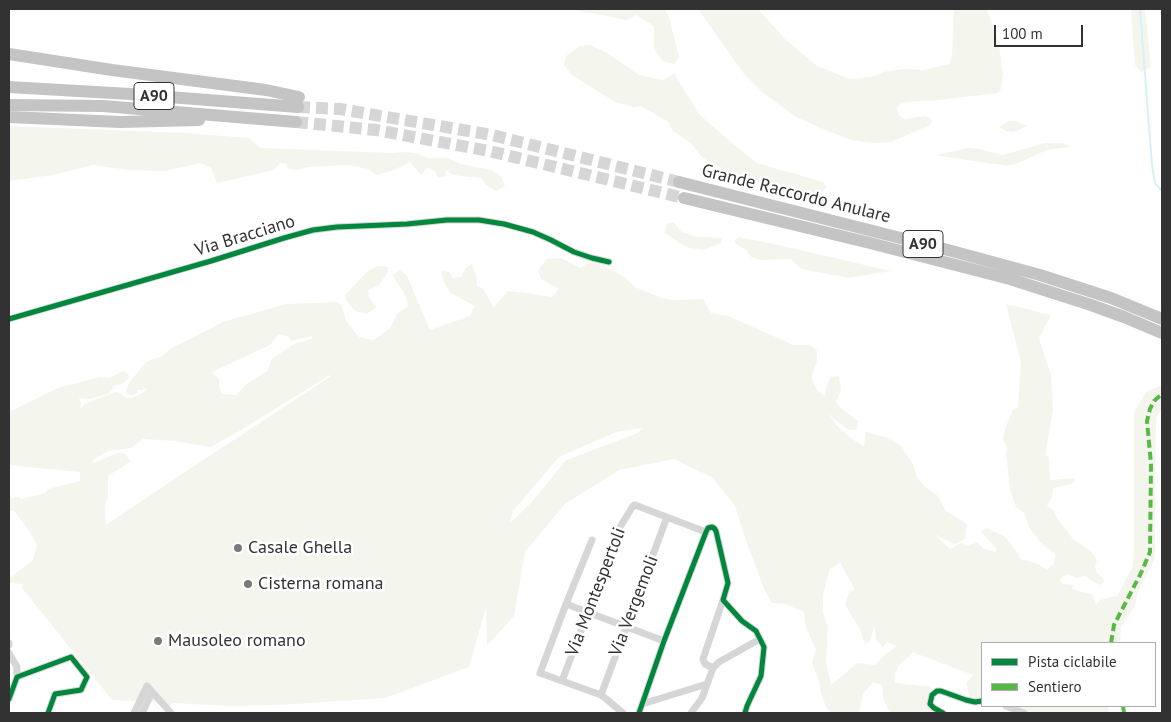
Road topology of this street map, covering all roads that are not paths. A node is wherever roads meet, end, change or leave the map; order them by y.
1 (9, 54) edge
2 (9, 87) edge
3 (9, 105) edge
4 (9, 117) edge
5 (236, 117) junction
6 (296, 122) tunnel mouth
7 (679, 182) tunnel mouth
8 (684, 198) tunnel mouth
9 (610, 262) dead end
10 (1162, 319) edge
11 (9, 320) edge
12 (1162, 333) edge
13 (667, 518) junction
14 (706, 532) junction
15 (592, 540) dead end
16 (723, 600) junction
17 (566, 604) junction
18 (588, 612) junction
19 (626, 626) junction
20 (760, 640) junction
21 (664, 641) junction
22 (9, 653) edge
23 (713, 668) junction
24 (17, 677) junction
25 (562, 681) junction
26 (707, 684) junction
27 (149, 689) junction
28 (601, 695) junction
29 (9, 699) edge
30 (981, 701) edge
31 (642, 704) junction
32 (1009, 707) edge
33 (48, 713) edge
34 (134, 713) edge
35 (142, 713) edge
36 (171, 713) edge
37 (624, 713) edge
38 (639, 713) edge
39 (691, 713) edge
40 (745, 713) edge
41 (943, 713) edge
42 (1024, 713) edge

1 - 2 highway, A90
3 - 5 highway, A90
4 - 5 highway
5 - 6 highway, A90
7 - 10 highway, Grande Raccordo Anulare / A90
8 - 12 highway, Grande Raccordo Anulare / A90
9 - 11 street, Via Bracciano
13 - 14 street
13 - 18 street, Via Montespertoli
13 - 19 street, Via Vergemoli
14 - 16 street
14 - 21 street
15 - 17 street
16 - 20 street
16 - 23 street
17 - 18 street
17 - 25 street
18 - 19 street
18 - 25 street, Via Montespertoli
19 - 21 street
19 - 28 street, Via Vergemoli
20 - 23 street
20 - 40 street
21 - 31 street
22 - 24 street
23 - 26 street
24 - 29 street
24 - 33 street
25 - 28 street
26 - 31 street
26 - 39 street
27 - 34 street
27 - 35 street
27 - 36 street
28 - 37 street
30 - 41 street
31 - 38 street
32 - 42 street

